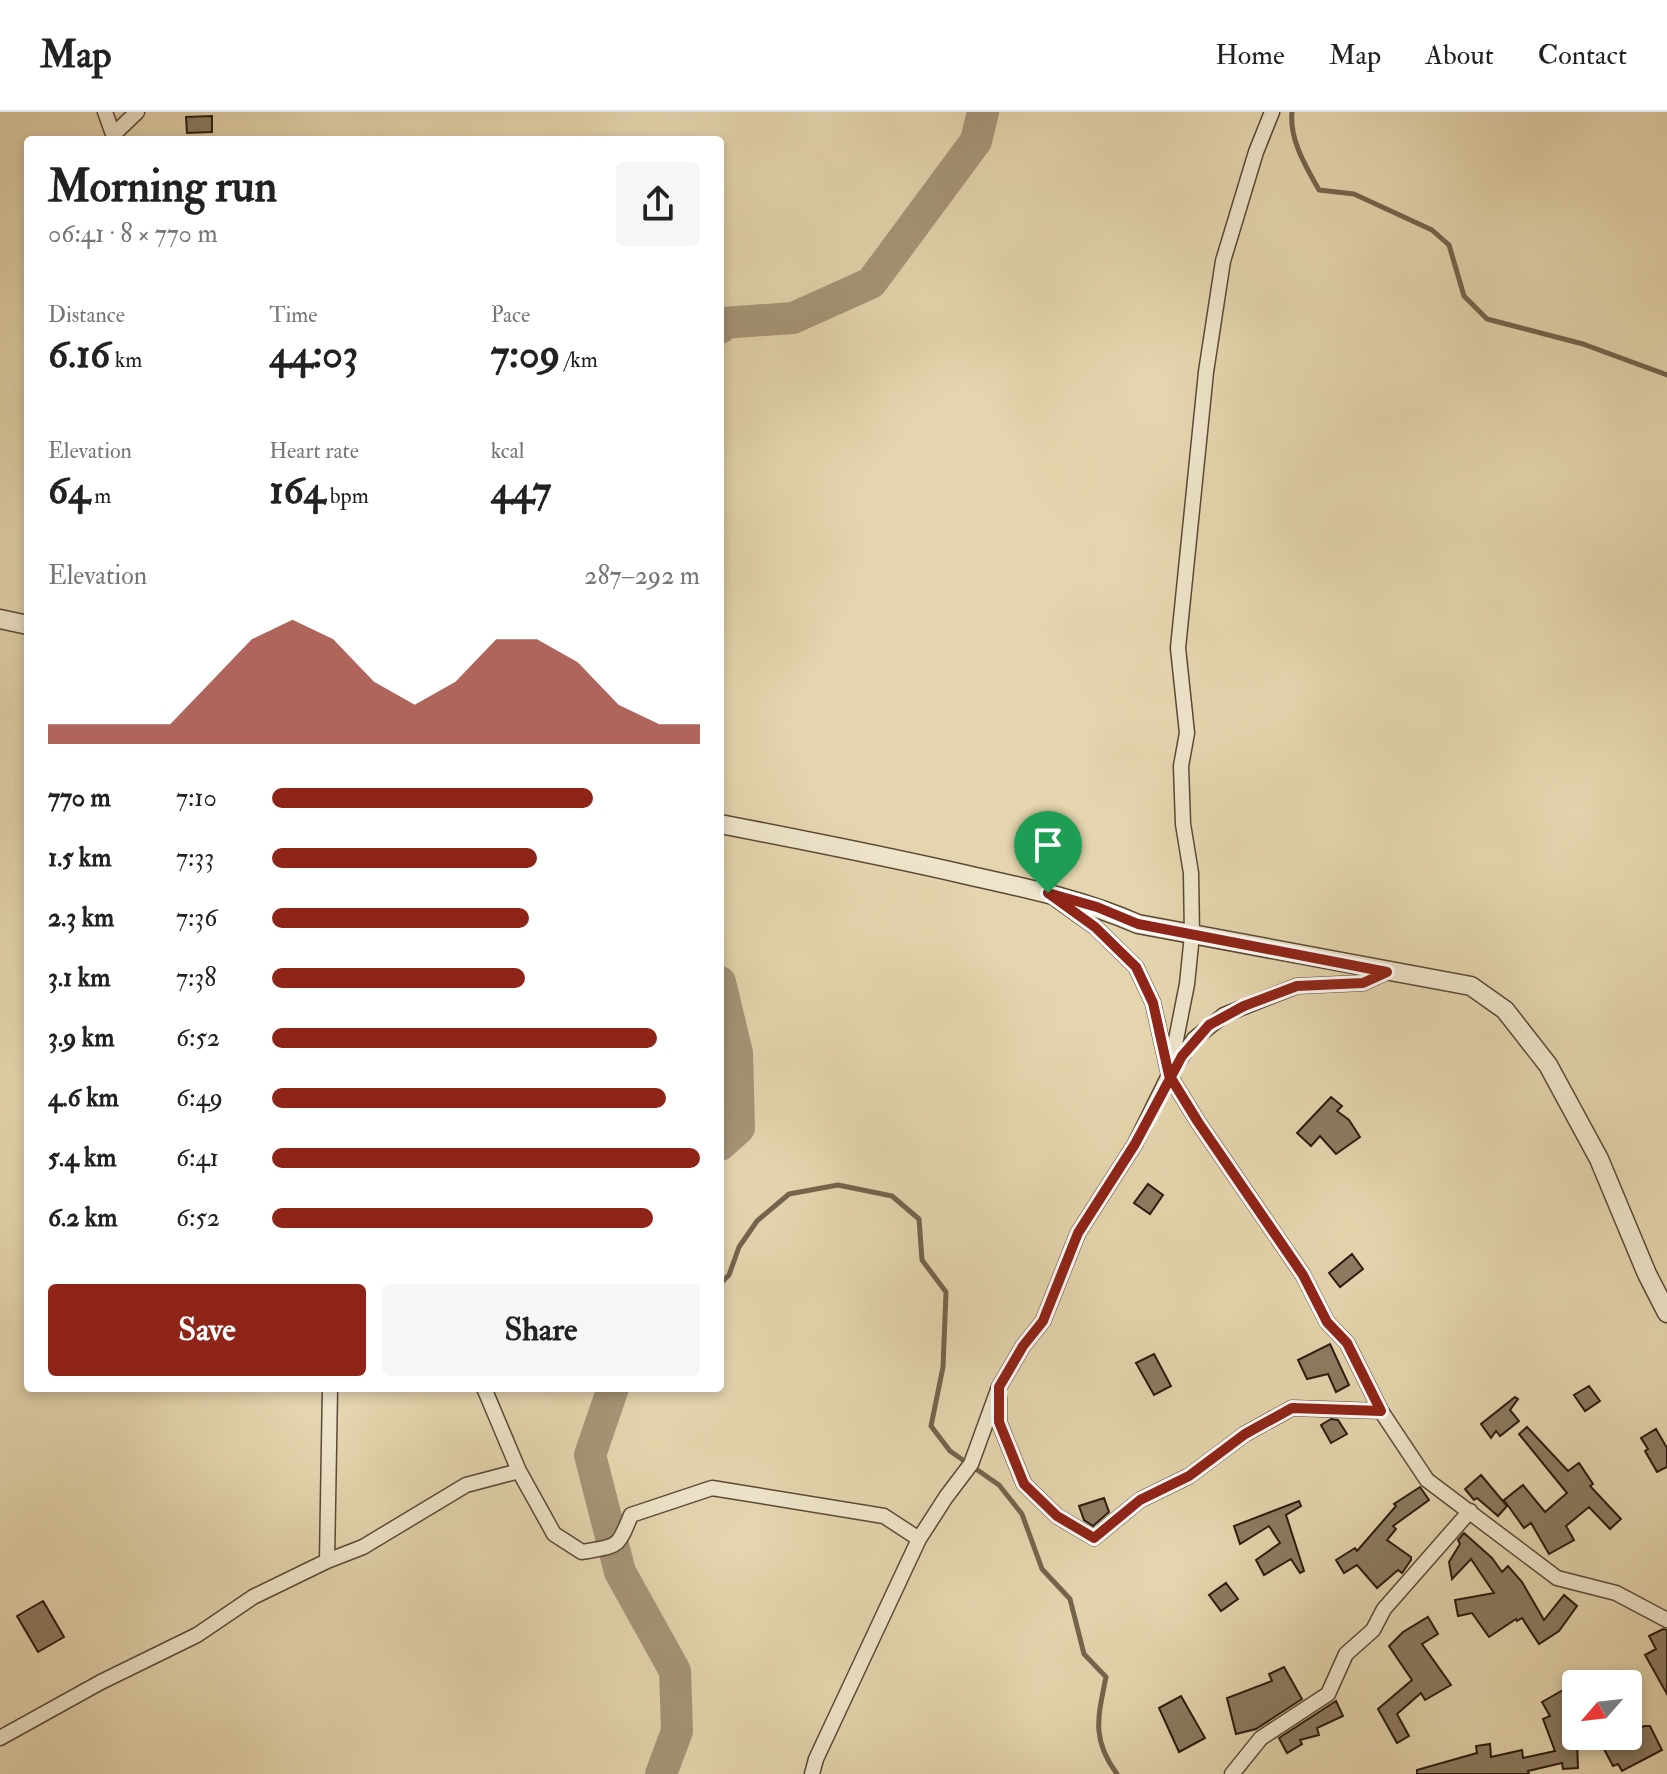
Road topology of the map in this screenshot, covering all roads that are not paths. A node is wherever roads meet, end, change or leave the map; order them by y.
1 (105, 112) edge
2 (137, 112) edge
3 (1272, 112) edge
4 (114, 136) edge
5 (115, 136) edge
6 (0, 619) edge
7 (24, 624) edge
8 (724, 825) edge
9 (1048, 893) junction
10 (1192, 935) junction
11 (1387, 972) junction
12 (1169, 1075) junction
13 (1667, 1313) edge
14 (999, 1387) junction
15 (330, 1392) edge
16 (486, 1392) edge
17 (1381, 1411) junction
18 (519, 1471) junction
19 (1470, 1511) junction
20 (919, 1539) junction
21 (327, 1561) junction
22 (1667, 1620) edge
23 (0, 1738) edge
24 (812, 1774) edge
25 (1232, 1774) edge

1 - 4 street
2 - 5 street
3 - 10 street
6 - 7 street
8 - 9 street
9 - 10 street
9 - 12 street
10 - 11 street
10 - 12 street
11 - 12 street
11 - 13 street
12 - 14 street
12 - 17 street
14 - 17 street
14 - 20 street
15 - 21 street
16 - 18 street
17 - 19 street
18 - 20 street
18 - 21 street
19 - 22 street
19 - 25 street
20 - 24 street
21 - 23 street

